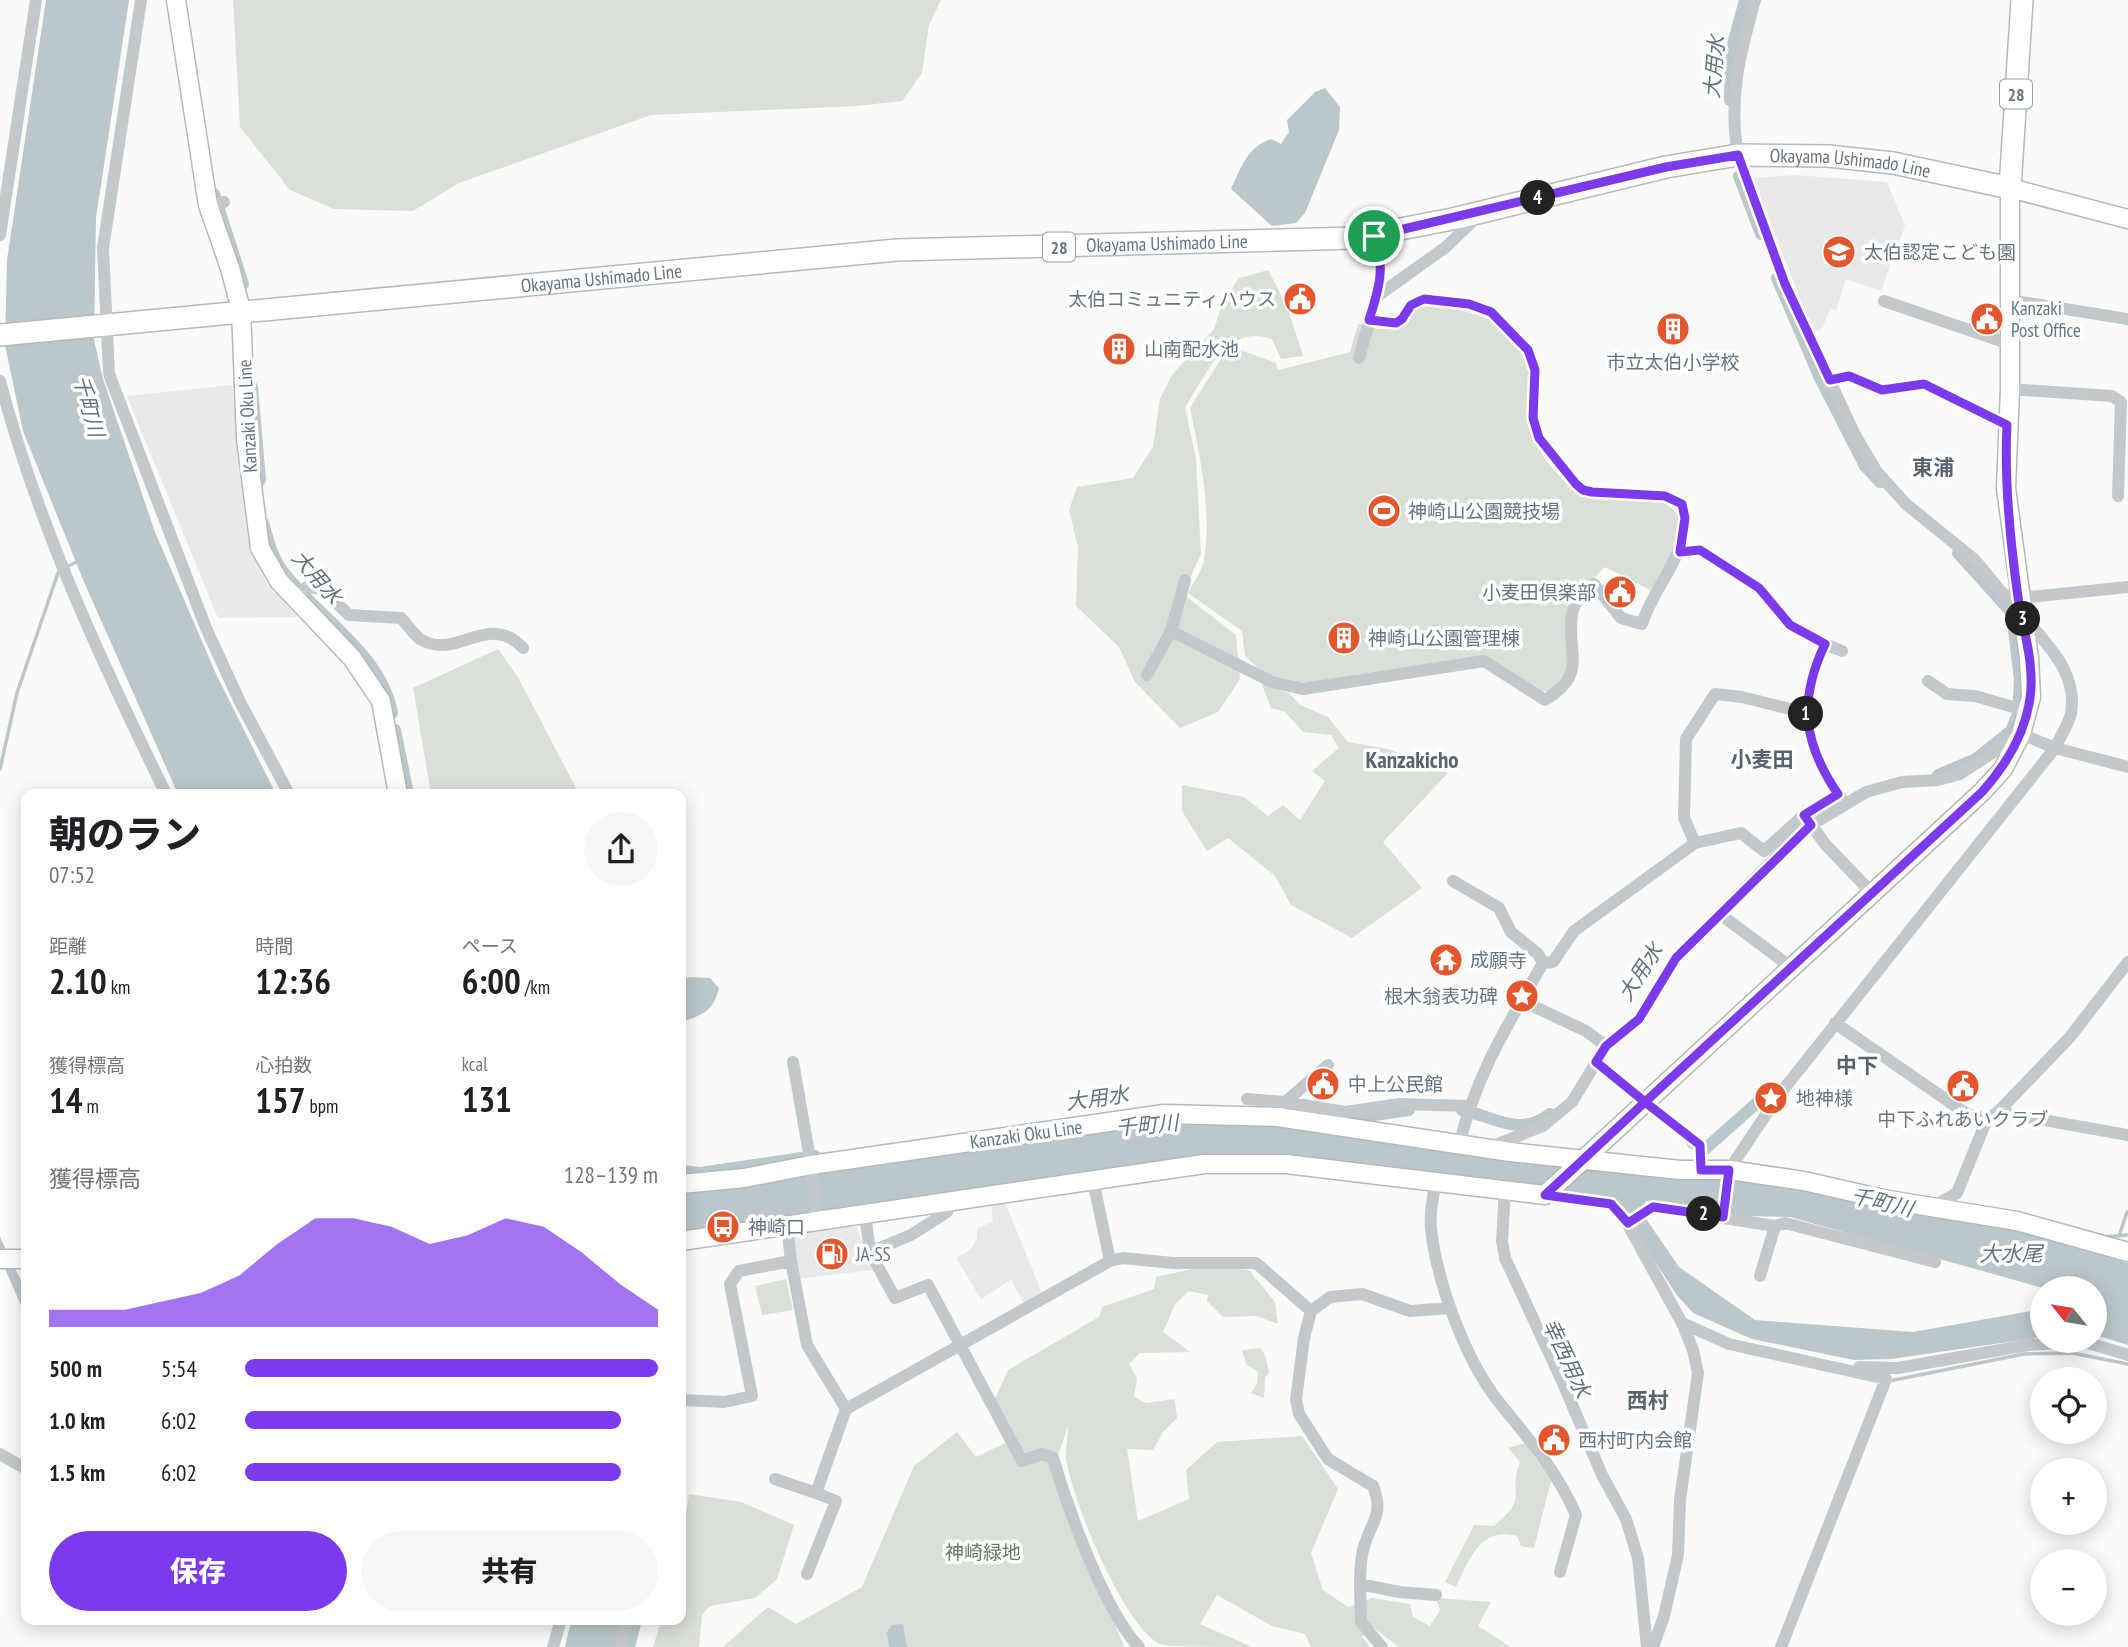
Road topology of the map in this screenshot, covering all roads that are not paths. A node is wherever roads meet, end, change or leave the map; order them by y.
1 (36, 0) edge
2 (141, 0) edge
3 (176, 0) edge
4 (1755, 0) edge
5 (2022, 0) edge
6 (1738, 155) junction
7 (2010, 188) junction
8 (1483, 211) junction
9 (2128, 219) edge
10 (0, 235) edge
11 (1374, 236) junction
12 (1376, 297) junction
13 (2009, 300) junction
14 (1884, 301) dead end
15 (241, 310) junction
16 (2128, 319) edge
17 (1369, 320) junction
18 (103, 324) junction
19 (1, 335) edge
20 (2010, 344) junction
21 (1359, 358) dead end
22 (1830, 380) junction
23 (0, 382) edge
24 (2010, 389) junction
25 (2007, 425) junction
26 (2118, 496) dead end
27 (1680, 552) junction
28 (1185, 580) dead end
29 (2128, 587) edge
30 (300, 593) junction
31 (2020, 607) junction
32 (1171, 631) junction
33 (1825, 644) junction
34 (523, 648) dead end
35 (1842, 651) dead end
36 (1147, 675) dead end
37 (1928, 681) dead end
38 (2021, 710) junction
39 (1806, 713) junction
40 (2021, 734) junction
41 (2055, 748) junction
42 (2128, 767) edge
43 (164, 789) edge
44 (286, 789) edge
45 (397, 789) edge
46 (1842, 800) junction
47 (1808, 820) junction
48 (1695, 843) junction
49 (1769, 856) junction
50 (1453, 881) dead end
51 (1872, 893) junction
52 (1721, 915) junction
53 (2128, 962) edge
54 (1544, 963) junction
55 (1791, 967) junction
56 (1522, 1001) junction
57 (1837, 1025) junction
58 (1603, 1044) junction
59 (793, 1062) dead end
60 (1596, 1062) junction
61 (1328, 1065) dead end
62 (1247, 1100) dead end
63 (1645, 1102) junction
64 (1468, 1106) junction
65 (1281, 1109) junction
66 (1993, 1115) junction
67 (2128, 1135) edge
68 (1459, 1144) junction
69 (1487, 1149) junction
70 (810, 1162) junction
71 (1578, 1163) junction
72 (1701, 1170) junction
73 (1729, 1173) junction
74 (1093, 1180) junction
75 (1435, 1181) junction
76 (686, 1184) edge
77 (1505, 1190) junction
78 (1549, 1191) junction
79 (950, 1201) junction
80 (1934, 1206) junction
81 (865, 1214) junction
82 (1723, 1214) junction
83 (817, 1218) junction
84 (1629, 1223) junction
85 (787, 1225) junction
86 (1775, 1226) junction
87 (686, 1240) edge
88 (870, 1252) junction
89 (2128, 1252) edge
90 (0, 1259) edge
91 (21, 1259) edge
92 (791, 1261) junction
93 (1110, 1261) junction
94 (1935, 1262) dead end
95 (1760, 1276) dead end
96 (1450, 1308) junction
97 (1311, 1311) junction
98 (1682, 1323) junction
99 (961, 1343) junction
100 (2128, 1355) edge
101 (1824, 1366) junction
102 (686, 1400) edge
103 (846, 1409) junction
104 (0, 1454) edge
105 (21, 1466) edge
106 (775, 1479) dead end
107 (816, 1493) junction
108 (1560, 1572) dead end
109 (807, 1573) dead end
110 (1360, 1584) junction
111 (1436, 1595) dead end
112 (560, 1625) edge
113 (626, 1625) edge
114 (553, 1647) edge
115 (620, 1647) edge
116 (1139, 1647) edge
117 (1382, 1647) edge
118 (1647, 1647) edge
119 (1653, 1647) edge
120 (1781, 1647) edge

1 - 10 street
2 - 18 street
3 - 15 main road, Kanzaki Oku Line
4 - 6 street
5 - 7 main road, 28
6 - 7 main road, Okayama Ushimado Line / 28
6 - 8 main road, Okayama Ushimado Line / 28
6 - 22 street
7 - 9 main road
7 - 13 main road
8 - 11 main road, Okayama Ushimado Line / 28
8 - 12 street
11 - 12 street
11 - 15 main road, Okayama Ushimado Line / 28
12 - 17 street
13 - 16 street
13 - 20 main road
14 - 20 street
15 - 18 main road, Okayama Ushimado Line / 28
15 - 30 main road, Kanzaki Oku Line
17 - 21 street
17 - 27 street
18 - 19 main road, Okayama Ushimado Line / 28
18 - 44 street
20 - 24 main road
22 - 25 street
22 - 31 street
23 - 43 street
24 - 25 main road
24 - 26 street
25 - 31 main road
27 - 32 street
27 - 33 street
28 - 32 street
29 - 31 street
30 - 34 street
30 - 45 main road, Kanzaki Oku Line
31 - 38 main road
31 - 41 street
32 - 36 street
33 - 35 street
33 - 39 street
37 - 38 street
38 - 40 main road
39 - 46 street
39 - 48 street
40 - 41 street
40 - 46 street
40 - 51 main road
41 - 42 street
41 - 57 street
46 - 47 street
47 - 49 street
47 - 51 street
48 - 49 street
48 - 54 street
49 - 52 street
50 - 54 street
51 - 55 main road
52 - 55 street
52 - 58 street
53 - 66 street
54 - 56 street
55 - 63 main road
56 - 58 street
56 - 64 street
57 - 66 street
57 - 73 street
58 - 60 street
59 - 70 street
60 - 63 street
60 - 69 street
61 - 65 street
62 - 65 street
63 - 71 main road
63 - 72 street
64 - 65 street
64 - 68 street
65 - 68 main road, Kanzaki Oku Line
65 - 70 main road, Kanzaki Oku Line
66 - 67 street
66 - 80 street
68 - 69 main road, Kanzaki Oku Line
69 - 71 main road, Kanzaki Oku Line
70 - 76 main road, Kanzaki Oku Line
70 - 83 street
71 - 72 main road, Kanzaki Oku Line
71 - 78 main road
72 - 73 main road, Kanzaki Oku Line
73 - 80 main road, Kanzaki Oku Line
73 - 82 street
74 - 75 main road
74 - 79 main road
74 - 93 street
75 - 77 main road
75 - 96 street
77 - 78 main road
77 - 118 street
78 - 84 street
79 - 81 main road
79 - 88 street
80 - 89 main road, Kanzaki Oku Line
81 - 83 main road
81 - 88 street
82 - 84 street
82 - 86 street
83 - 85 main road
84 - 98 street
85 - 87 main road
85 - 92 street
86 - 94 street
86 - 95 street
88 - 99 street
90 - 91 main road
92 - 102 street
92 - 103 street
93 - 97 street
93 - 99 street
96 - 97 street
96 - 108 street
97 - 110 street
98 - 101 street
98 - 119 street
99 - 103 street
99 - 116 street
100 - 101 street
101 - 120 street
103 - 107 street
104 - 105 street
106 - 107 street
107 - 109 street
110 - 111 street
110 - 117 street
112 - 114 street
113 - 115 street

